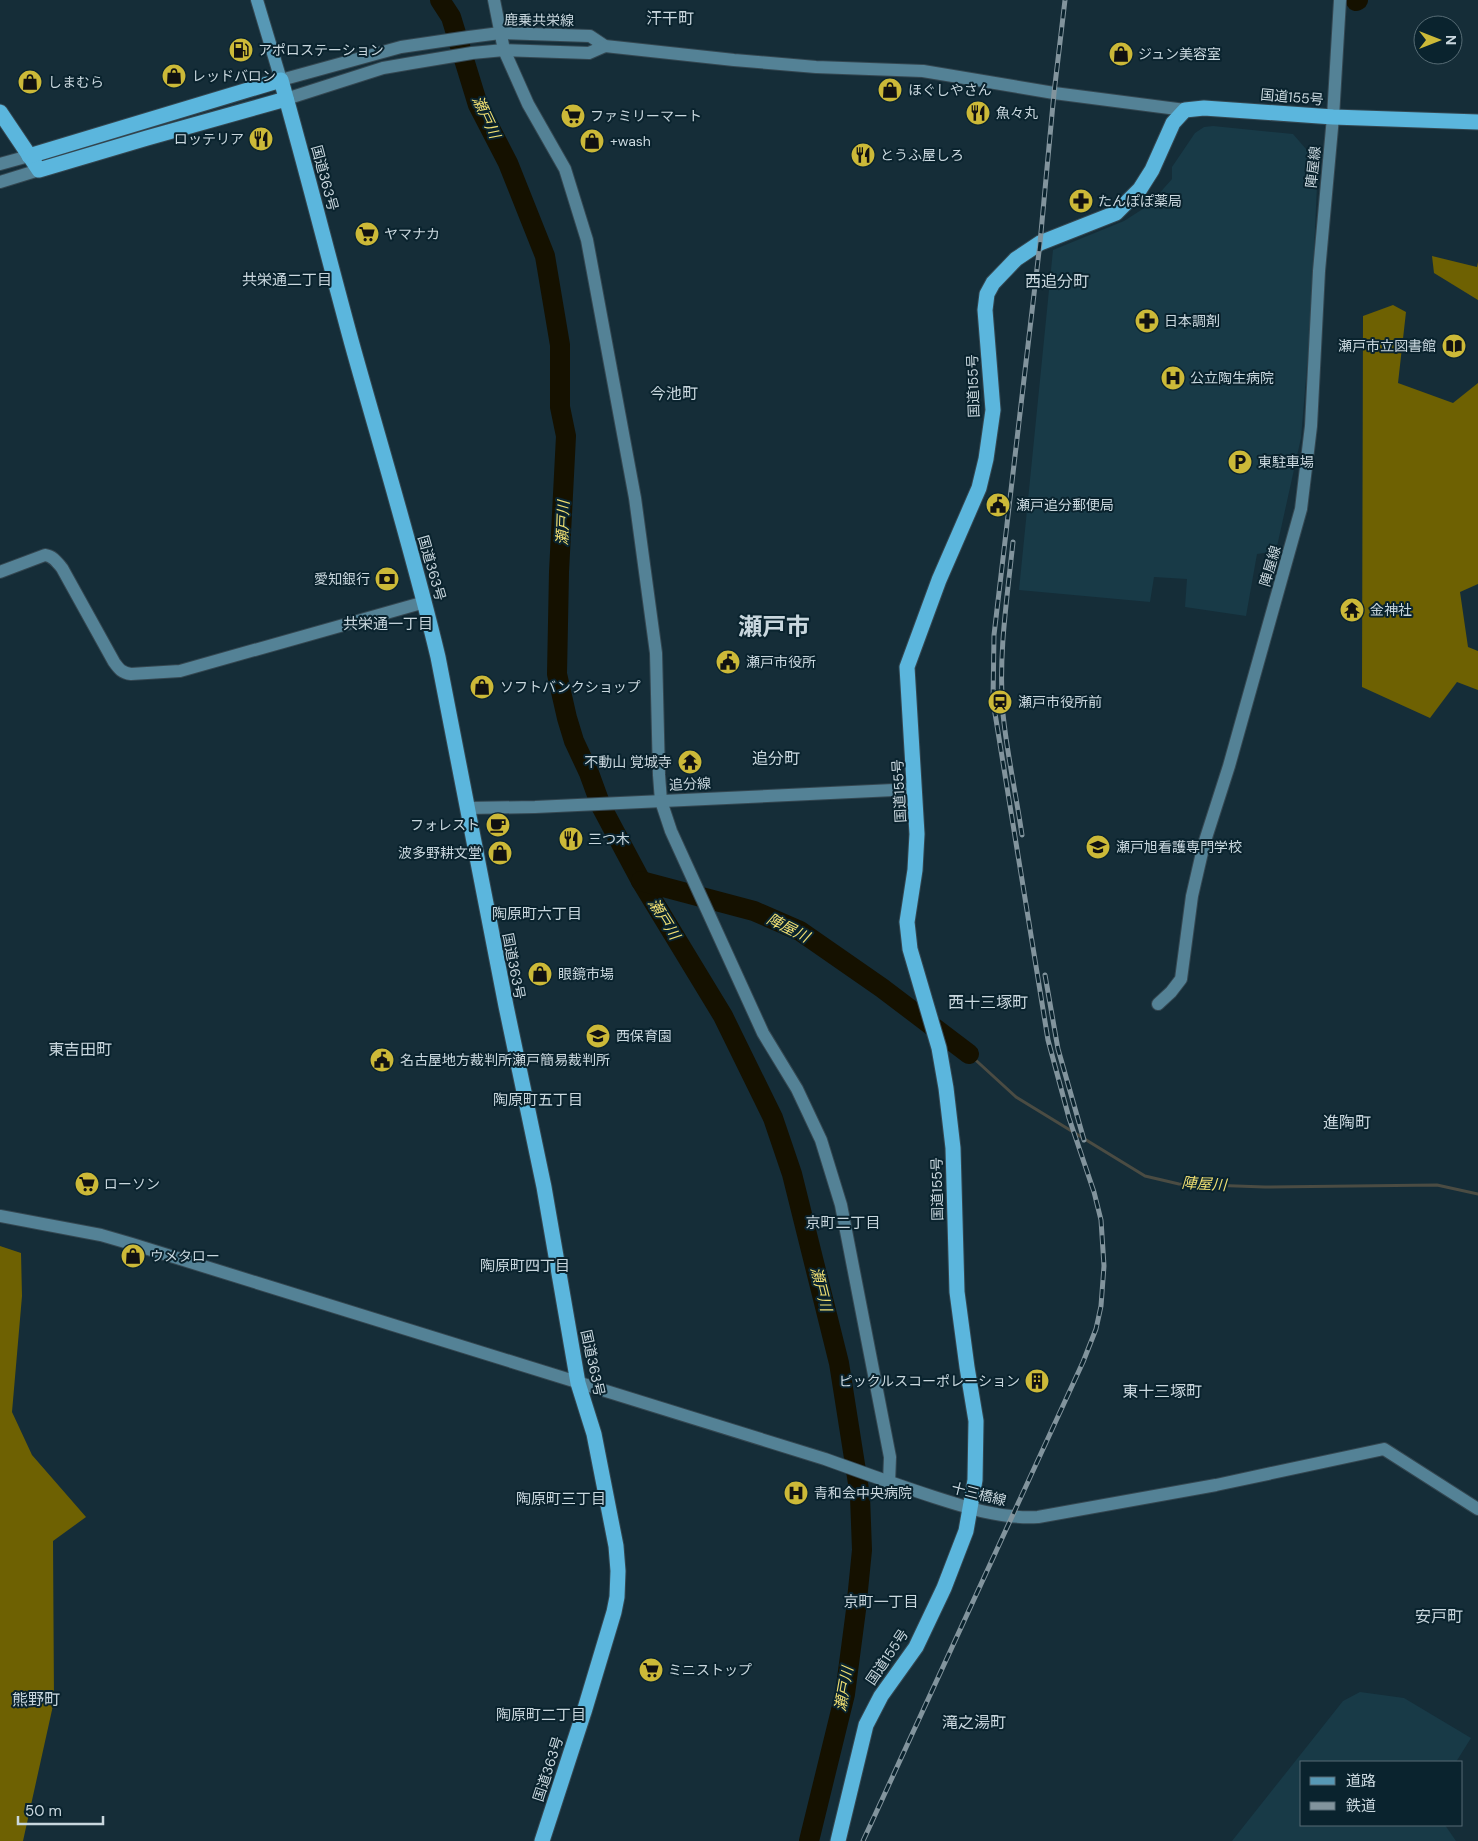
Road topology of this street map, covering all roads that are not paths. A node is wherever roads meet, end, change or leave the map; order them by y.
1 (257, 0) edge
2 (494, 0) edge
3 (1340, 0) edge
4 (500, 33) junction
5 (606, 46) junction
6 (504, 50) junction
7 (281, 80) junction
8 (286, 99) junction
9 (1186, 110) junction
10 (0, 112) edge
11 (1333, 117) junction
12 (1478, 122) edge
13 (29, 156) junction
14 (0, 164) edge
15 (39, 170) junction
16 (0, 182) edge
17 (0, 572) edge
18 (425, 602) junction
19 (915, 789) junction
20 (661, 801) junction
21 (467, 808) junction
22 (1158, 1004) dead end
23 (0, 1216) edge
24 (578, 1383) junction
25 (884, 1481) junction
26 (970, 1509) junction
27 (1478, 1509) edge
28 (542, 1841) edge
29 (838, 1841) edge

1 - 7 main road
2 - 4 street
3 - 11 street, 陣屋線
4 - 5 street, 鹿乗共栄線
4 - 6 street
4 - 7 street, 鹿乗共栄線
5 - 6 street, 鹿乗共栄線
5 - 9 street, 鹿乗共栄線
6 - 8 street, 鹿乗共栄線
6 - 20 street
7 - 8 highway, 国道363号
7 - 13 highway
8 - 15 highway
8 - 18 highway, 国道363号
9 - 11 highway, 国道155号
9 - 19 highway, 国道155号
10 - 13 highway
11 - 12 highway, 国道155号
11 - 22 street, 陣屋線
13 - 14 street
13 - 15 highway
15 - 16 street
17 - 18 street
18 - 21 highway, 国道363号
19 - 20 street, 追分線
19 - 26 highway, 国道155号
20 - 21 street, 追分線
20 - 25 street
21 - 24 highway, 国道363号
23 - 24 street, 十三橋線
24 - 25 street, 十三橋線
24 - 28 highway, 国道363号
25 - 26 street, 十三橋線
26 - 27 street, 十三橋線
26 - 29 highway, 国道155号

